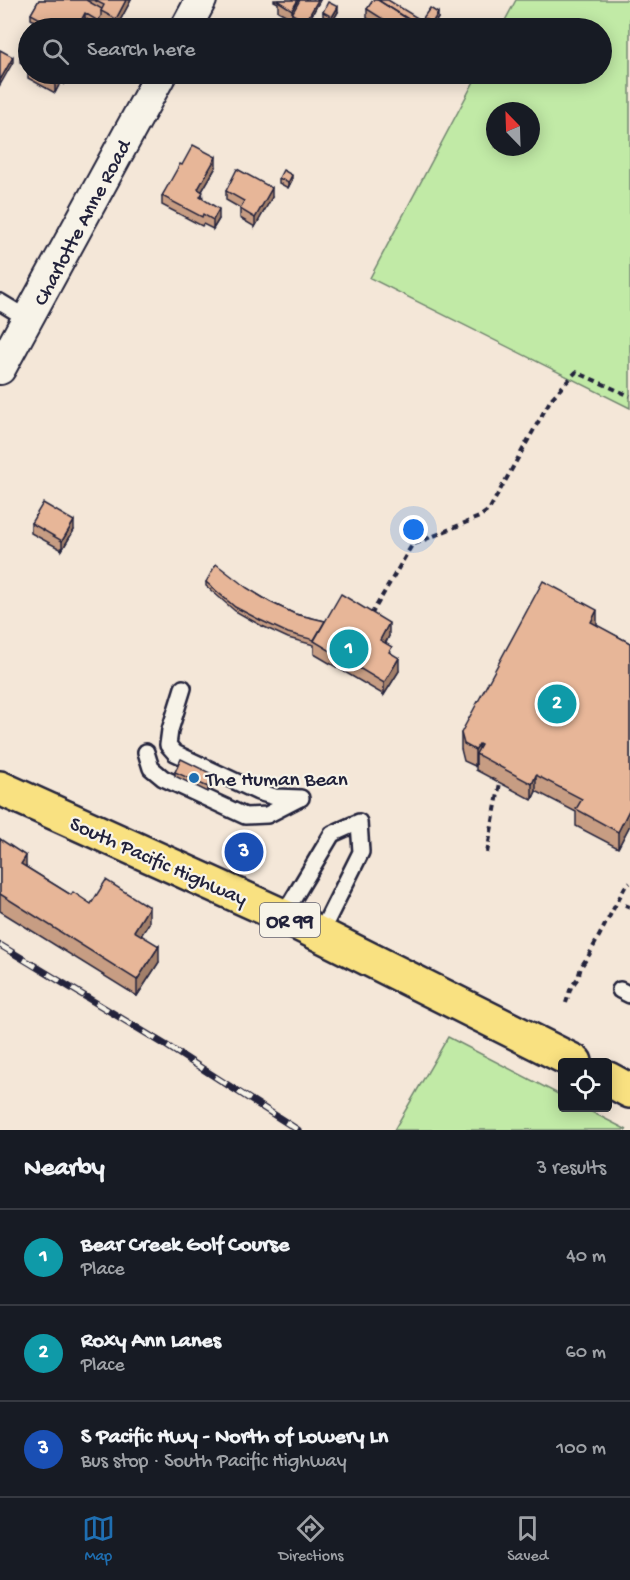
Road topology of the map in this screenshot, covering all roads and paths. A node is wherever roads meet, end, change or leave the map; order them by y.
1 (201, 0) edge
2 (191, 18) edge
3 (156, 84) edge
4 (0, 302) edge
5 (28, 319) junction
6 (0, 369) edge
7 (630, 396) edge
8 (366, 622) edge
9 (183, 688) dead end
10 (146, 752) dead end
11 (500, 783) edge
12 (0, 788) edge
13 (487, 853) dead end
14 (630, 883) edge
15 (284, 916) junction
16 (320, 934) junction
17 (566, 1003) dead end
18 (567, 1058) edge
19 (612, 1081) edge
20 (630, 1090) edge

1 - 2 street
3 - 5 street, Charlotte Anne Road
4 - 5 lane
5 - 6 street, Charlotte Anne Road
7 - 8 path
9 - 10 lane
11 - 13 path
12 - 15 main road, South Pacific Highway / OR 99
14 - 17 path
15 - 16 main road, South Pacific Highway / OR 99
15 - 16 lane
16 - 18 main road, South Pacific Highway / OR 99
19 - 20 main road

